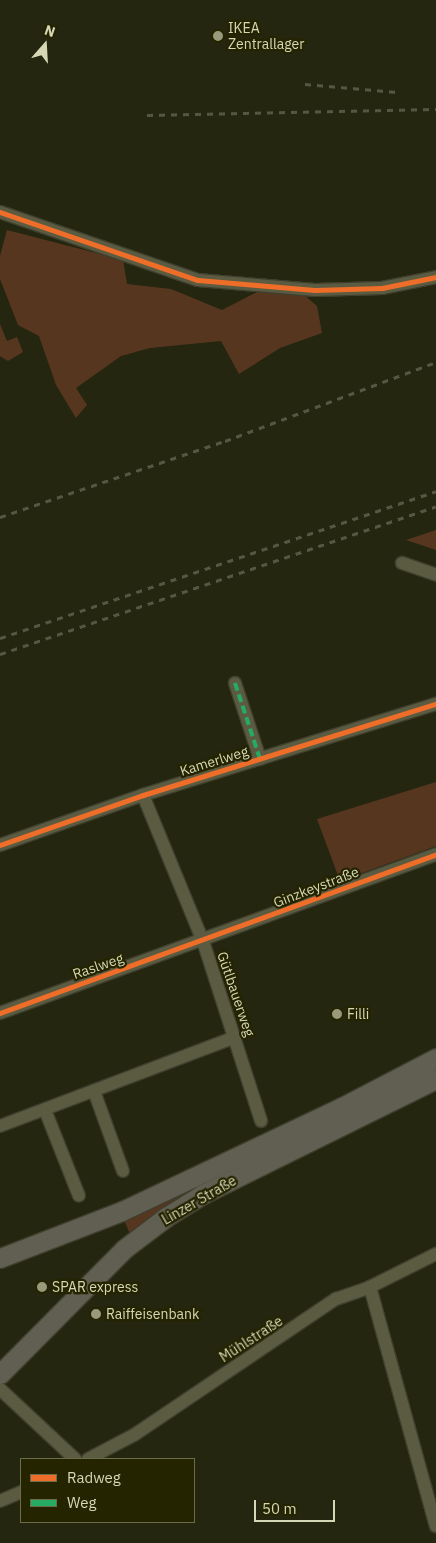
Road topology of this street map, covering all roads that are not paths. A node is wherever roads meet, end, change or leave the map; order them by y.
1 (0, 212) edge
2 (436, 276) edge
3 (402, 563) dead end
4 (436, 575) edge
5 (235, 683) dead end
6 (436, 704) edge
7 (260, 758) junction
8 (143, 795) junction
9 (0, 845) edge
10 (436, 854) edge
11 (203, 941) junction
12 (0, 1013) edge
13 (236, 1037) junction
14 (436, 1058) edge
15 (436, 1079) edge
16 (94, 1091) junction
17 (45, 1110) junction
18 (261, 1122) dead end
19 (0, 1126) edge
20 (123, 1171) dead end
21 (79, 1196) dead end
22 (436, 1254) edge
23 (0, 1258) edge
24 (370, 1287) junction
25 (0, 1374) edge
26 (0, 1389) edge
27 (74, 1458) edge
28 (90, 1458) edge
29 (20, 1492) edge
30 (0, 1501) edge
31 (436, 1526) edge

1 - 2 street
3 - 4 street
5 - 7 street
6 - 7 street, Kamerlweg
7 - 8 street, Kamerlweg
8 - 9 street, Kamerlweg
8 - 11 street, Gütlbauerweg
10 - 11 street, Ginzkeystraße
11 - 12 street, Raslweg
11 - 13 street, Gütlbauerweg
13 - 16 street
13 - 18 street, Gütlbauerweg
14 - 23 main road, Linzer Straße
15 - 25 main road, Linzer Straße
16 - 17 street
16 - 20 street
17 - 19 street
17 - 21 street
22 - 24 street, Mühlstraße
24 - 28 street, Mühlstraße
24 - 31 street
26 - 27 street
29 - 30 street

